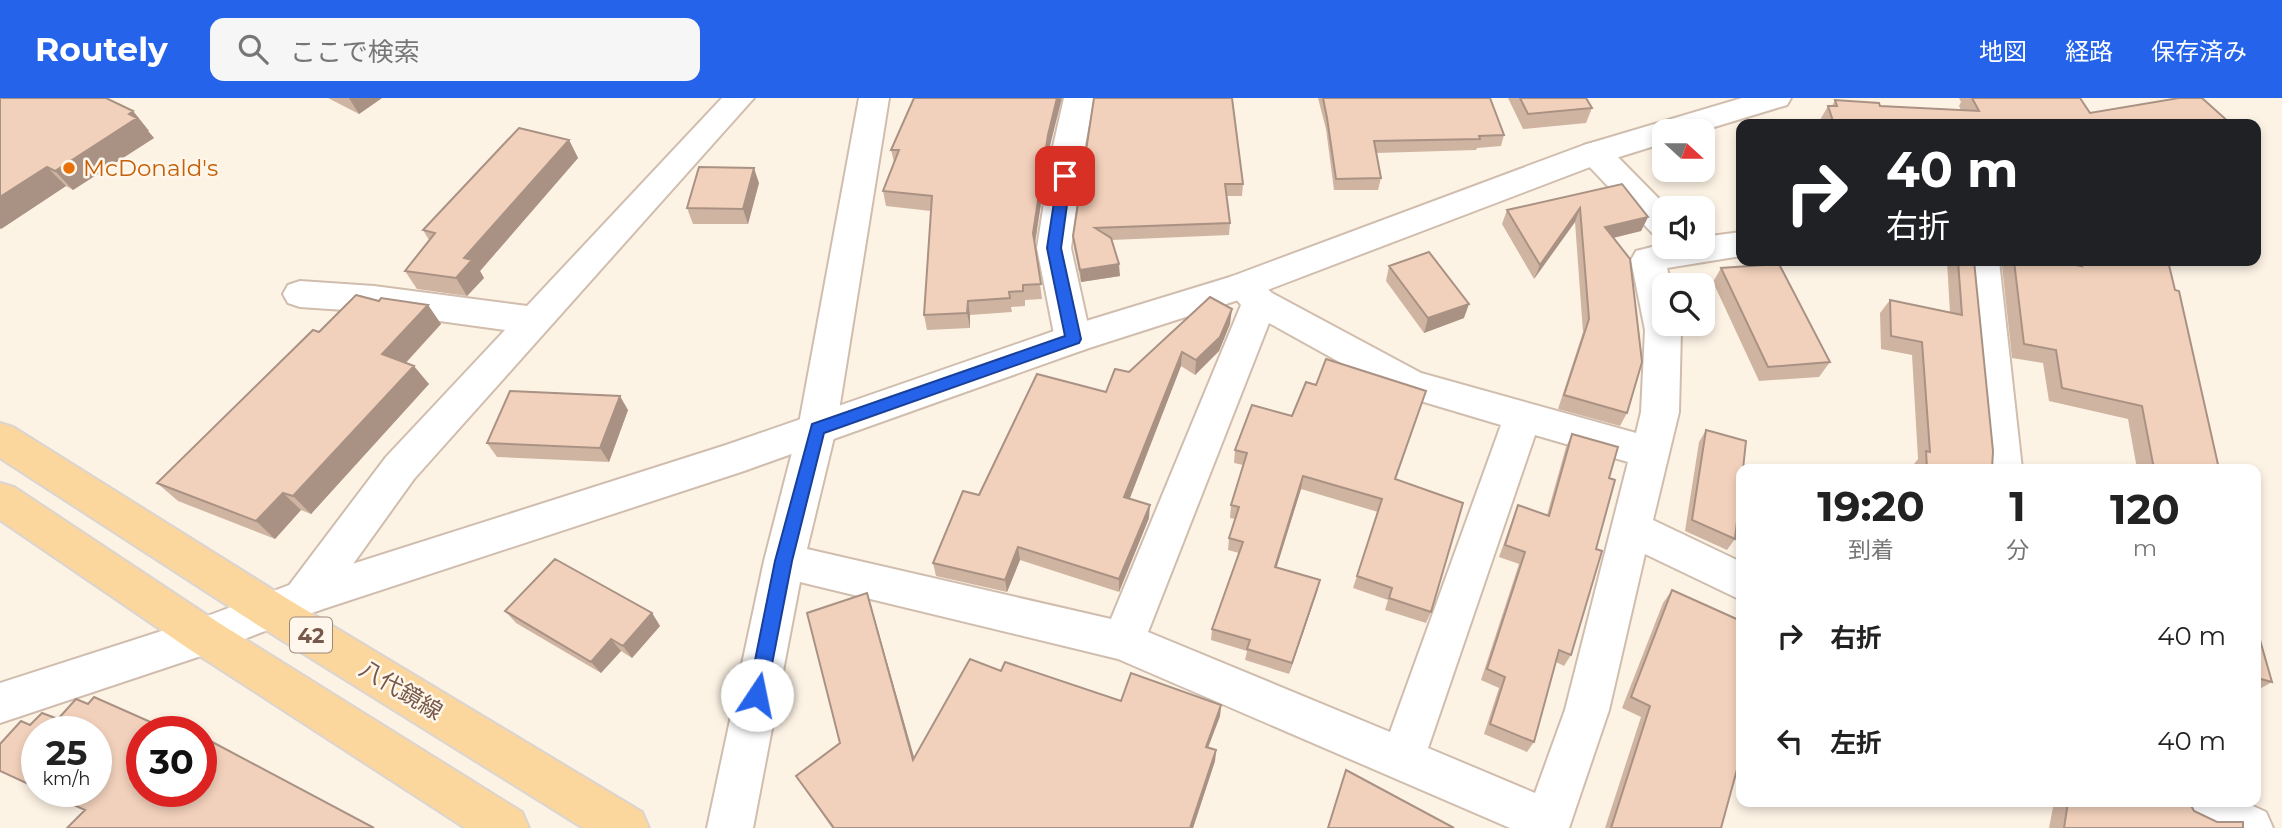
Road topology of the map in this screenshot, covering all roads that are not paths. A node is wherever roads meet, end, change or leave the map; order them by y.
1 (739, 98) edge
2 (874, 98) edge
3 (1079, 98) edge
4 (1776, 98) edge
5 (1708, 119) edge
6 (1652, 136) edge
7 (1595, 153) junction
8 (1652, 213) edge
9 (1715, 243) edge
10 (1736, 244) edge
11 (1652, 258) edge
12 (1983, 266) edge
13 (300, 294) dead end
14 (1251, 294) junction
15 (536, 321) junction
16 (1073, 339) junction
17 (1523, 415) junction
18 (817, 429) junction
19 (0, 438) edge
20 (1650, 453) junction
21 (2002, 464) edge
22 (0, 499) edge
23 (1631, 528) junction
24 (784, 561) junction
25 (1736, 580) edge
26 (288, 604) junction
27 (204, 636) junction
28 (1123, 641) junction
29 (0, 703) edge
30 (1402, 760) junction
31 (2204, 807) edge
32 (1547, 825) edge
33 (506, 828) edge
34 (626, 828) edge
35 (730, 828) edge
36 (2250, 828) edge

1 - 15 street
2 - 18 street
3 - 16 street
4 - 5 street
6 - 7 street
7 - 8 street
7 - 14 street
9 - 10 street
11 - 20 street
12 - 21 street
13 - 15 street
14 - 16 street
14 - 17 street
14 - 28 street
15 - 26 street
16 - 18 street
17 - 20 street
17 - 30 street
18 - 24 street
18 - 26 street
19 - 26 main road, 八代鏡線 / 42
20 - 23 street
22 - 27 main road, 42
23 - 25 street
23 - 32 street
24 - 28 street
24 - 35 street
26 - 27 street
26 - 34 main road, 八代鏡線 / 42
27 - 29 street
27 - 33 main road, 42
28 - 30 street
30 - 32 street
31 - 36 street

